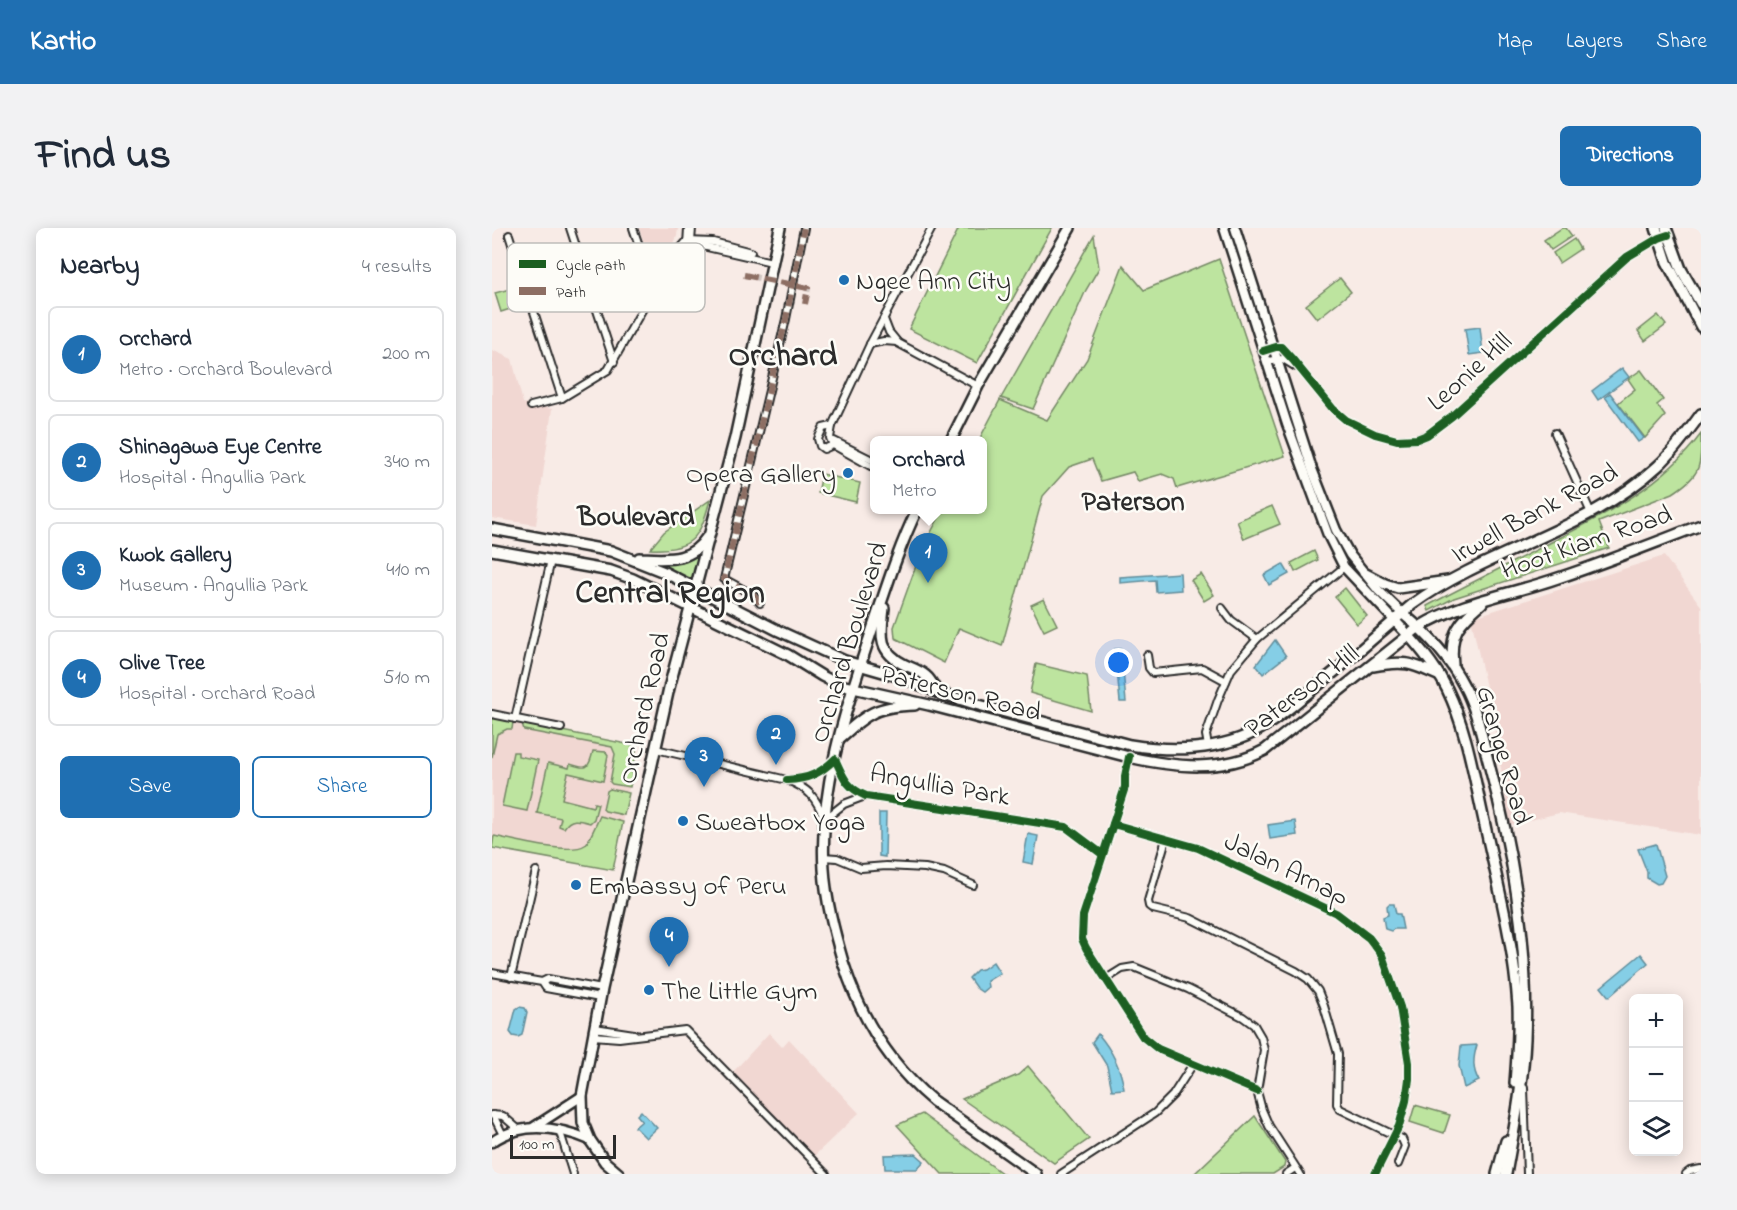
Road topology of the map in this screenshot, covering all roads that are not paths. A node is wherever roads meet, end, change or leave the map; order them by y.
1 (570, 228) edge
2 (633, 228) edge
3 (690, 228) edge
4 (780, 228) edge
5 (804, 228) edge
6 (932, 228) edge
7 (1070, 228) edge
8 (1224, 228) edge
9 (1236, 228) edge
10 (1662, 232) edge
11 (509, 235) dead end
12 (512, 243) edge
13 (575, 243) edge
14 (638, 243) edge
15 (689, 243) edge
16 (705, 246) edge
17 (773, 260) junction
18 (1701, 304) edge
19 (534, 312) edge
20 (598, 312) edge
21 (641, 312) edge
22 (884, 318) junction
23 (1701, 327) edge
24 (898, 343) junction
25 (870, 344) junction
26 (1268, 350) junction
27 (1276, 359) junction
28 (1266, 361) junction
29 (614, 362) junction
30 (1299, 369) junction
31 (978, 386) junction
32 (562, 398) junction
33 (531, 406) dead end
34 (1701, 414) edge
35 (832, 426) junction
36 (1555, 433) dead end
37 (953, 436) edge
38 (832, 440) junction
39 (870, 459) edge
40 (870, 465) edge
41 (1591, 513) junction
42 (915, 514) edge
43 (1701, 525) edge
44 (492, 529) edge
45 (712, 530) junction
46 (492, 550) edge
47 (633, 558) junction
48 (551, 560) junction
49 (1344, 567) junction
50 (1364, 573) junction
51 (1451, 580) junction
52 (886, 588) junction
53 (696, 589) junction
54 (1486, 599) junction
55 (760, 603) dead end
56 (690, 607) junction
57 (1222, 608) dead end
58 (1403, 614) junction
59 (1395, 621) junction
60 (1419, 627) junction
61 (1409, 635) junction
62 (1257, 639) junction
63 (1147, 655) dead end
64 (860, 666) junction
65 (1371, 666) junction
66 (1454, 668) junction
67 (1440, 676) junction
68 (1226, 681) junction
69 (855, 688) junction
70 (937, 692) junction
71 (929, 705) junction
72 (1474, 707) junction
73 (492, 714) edge
74 (1459, 717) junction
75 (515, 719) junction
76 (561, 728) dead end
77 (1206, 735) junction
78 (839, 739) junction
79 (1130, 745) joint
80 (1208, 746) junction
81 (1190, 748) junction
82 (656, 749) junction
83 (1129, 757) junction
84 (835, 759) junction
85 (787, 780) junction
86 (866, 796) junction
87 (825, 819) junction
88 (1113, 824) junction
89 (1166, 839) junction
90 (1102, 854) junction
91 (824, 857) junction
92 (536, 871) dead end
93 (973, 885) dead end
94 (1515, 889) junction
95 (1499, 891) junction
96 (492, 973) edge
97 (511, 977) junction
98 (1106, 978) junction
99 (601, 994) junction
100 (594, 1032) junction
101 (1193, 1064) junction
102 (1523, 1069) junction
103 (1257, 1091) junction
104 (582, 1096) junction
105 (492, 1115) edge
106 (534, 1127) junction
107 (518, 1129) junction
108 (559, 1129) junction
109 (503, 1134) junction
110 (1395, 1135) junction
111 (590, 1140) junction
112 (492, 1143) edge
113 (1398, 1164) dead end
114 (1295, 1168) junction
115 (1701, 1168) edge
116 (573, 1174) edge
117 (619, 1174) edge
118 (826, 1174) edge
119 (1036, 1174) edge
120 (1061, 1174) edge
121 (1286, 1174) edge
122 (1300, 1174) edge
123 (1375, 1174) edge
124 (1497, 1174) edge
125 (1506, 1174) edge
126 (1527, 1174) edge
127 (1686, 1174) edge

1 - 13 street
2 - 14 street
3 - 15 street
4 - 17 main road, Orchard Road
5 - 55 street
6 - 22 street
7 - 31 main road
8 - 26 main road, Grange Road
9 - 26 main road, Grange Road
10 - 18 main road
10 - 23 main road
10 - 30 street, Leonie Hill
11 - 12 street
16 - 17 street
17 - 45 main road, Orchard Road
19 - 32 street
20 - 29 street
21 - 29 street
22 - 24 street
22 - 25 street
24 - 25 street
24 - 31 street
25 - 35 street
26 - 27 main road, Grange Road
26 - 28 main road, Grange Road
26 - 30 street, Leonie Hill
27 - 28 street
27 - 30 street, Leonie Hill
27 - 50 main road, Grange Road
28 - 49 main road, Grange Road
29 - 32 street
31 - 37 main road
32 - 33 street
34 - 41 main road, Irwell Bank Road
35 - 38 street
35 - 38 street
36 - 41 street
38 - 39 street
38 - 40 street
41 - 51 main road, Irwell Bank Road
42 - 52 main road, Orchard Boulevard
43 - 54 main road, Hoot Kiam Road
44 - 47 main road
45 - 47 main road
45 - 53 main road, Orchard Road
46 - 48 main road, Paterson Road
47 - 53 main road, Paterson Road
48 - 56 main road, Paterson Road
48 - 75 street
49 - 59 main road, Grange Road
49 - 62 street
50 - 51 main road
50 - 58 main road, Grange Road
51 - 58 main road, Irwell Bank Road
52 - 64 main road, Orchard Boulevard
52 - 70 main road
53 - 56 main road, Orchard Road
53 - 64 main road, Paterson Road
54 - 60 main road, Hoot Kiam Road
54 - 66 main road
56 - 69 main road, Paterson Road
56 - 82 main road, Orchard Road
57 - 62 street
58 - 59 main road, Paterson Hill
58 - 60 main road, Grange Road
59 - 61 main road, Grange Road
59 - 80 main road, Paterson Hill
60 - 61 main road, Paterson Hill
60 - 66 main road, Grange Road
61 - 65 main road, Paterson Hill
61 - 67 main road, Grange Road
62 - 68 street
63 - 68 street
64 - 69 main road, Orchard Boulevard
64 - 70 main road, Paterson Road
65 - 67 main road
65 - 83 main road, Paterson Hill
66 - 72 main road, Grange Road
67 - 74 main road, Grange Road
68 - 77 street
69 - 71 main road, Paterson Road
69 - 78 main road, Orchard Boulevard
70 - 79 main road, Paterson Road
71 - 78 main road
71 - 83 main road, Paterson Road
72 - 74 main road
72 - 94 main road, Grange Road
73 - 75 street
74 - 95 main road, Grange Road
75 - 76 street
77 - 80 street
77 - 81 street
78 - 84 main road, Orchard Boulevard
79 - 81 main road, Paterson Hill
80 - 81 main road, Paterson Hill
82 - 85 street, Angullia Park
82 - 99 main road, Orchard Road
83 - 88 street
84 - 85 street, Angullia Park
84 - 86 street, Angullia Park
84 - 87 main road, Orchard Boulevard
85 - 87 street, Angullia Park
86 - 87 street, Angullia Park
86 - 90 street, Angullia Park
87 - 91 main road, Orchard Boulevard
88 - 89 street, Jalan Arnap
88 - 90 street
89 - 110 street, Jalan Arnap
89 - 110 street
90 - 98 street
91 - 93 street
91 - 119 main road, Orchard Boulevard
92 - 97 street
94 - 95 main road
94 - 102 main road, Grange Road
95 - 124 main road, Grange Road
96 - 97 street
97 - 99 street
98 - 101 street
98 - 103 street
99 - 100 main road, Orchard Road
100 - 104 main road, Orchard Road
100 - 118 street
101 - 103 street
101 - 120 street
102 - 125 main road, Grange Road
102 - 126 street
103 - 114 street
104 - 106 main road
104 - 111 main road, Orchard Road
105 - 107 street
105 - 109 street
106 - 107 main road
106 - 108 main road
107 - 109 main road
108 - 111 main road
108 - 116 street
109 - 112 main road
110 - 113 street
110 - 123 street, Jalan Arnap
111 - 117 main road
114 - 121 street
114 - 122 street
115 - 127 street

